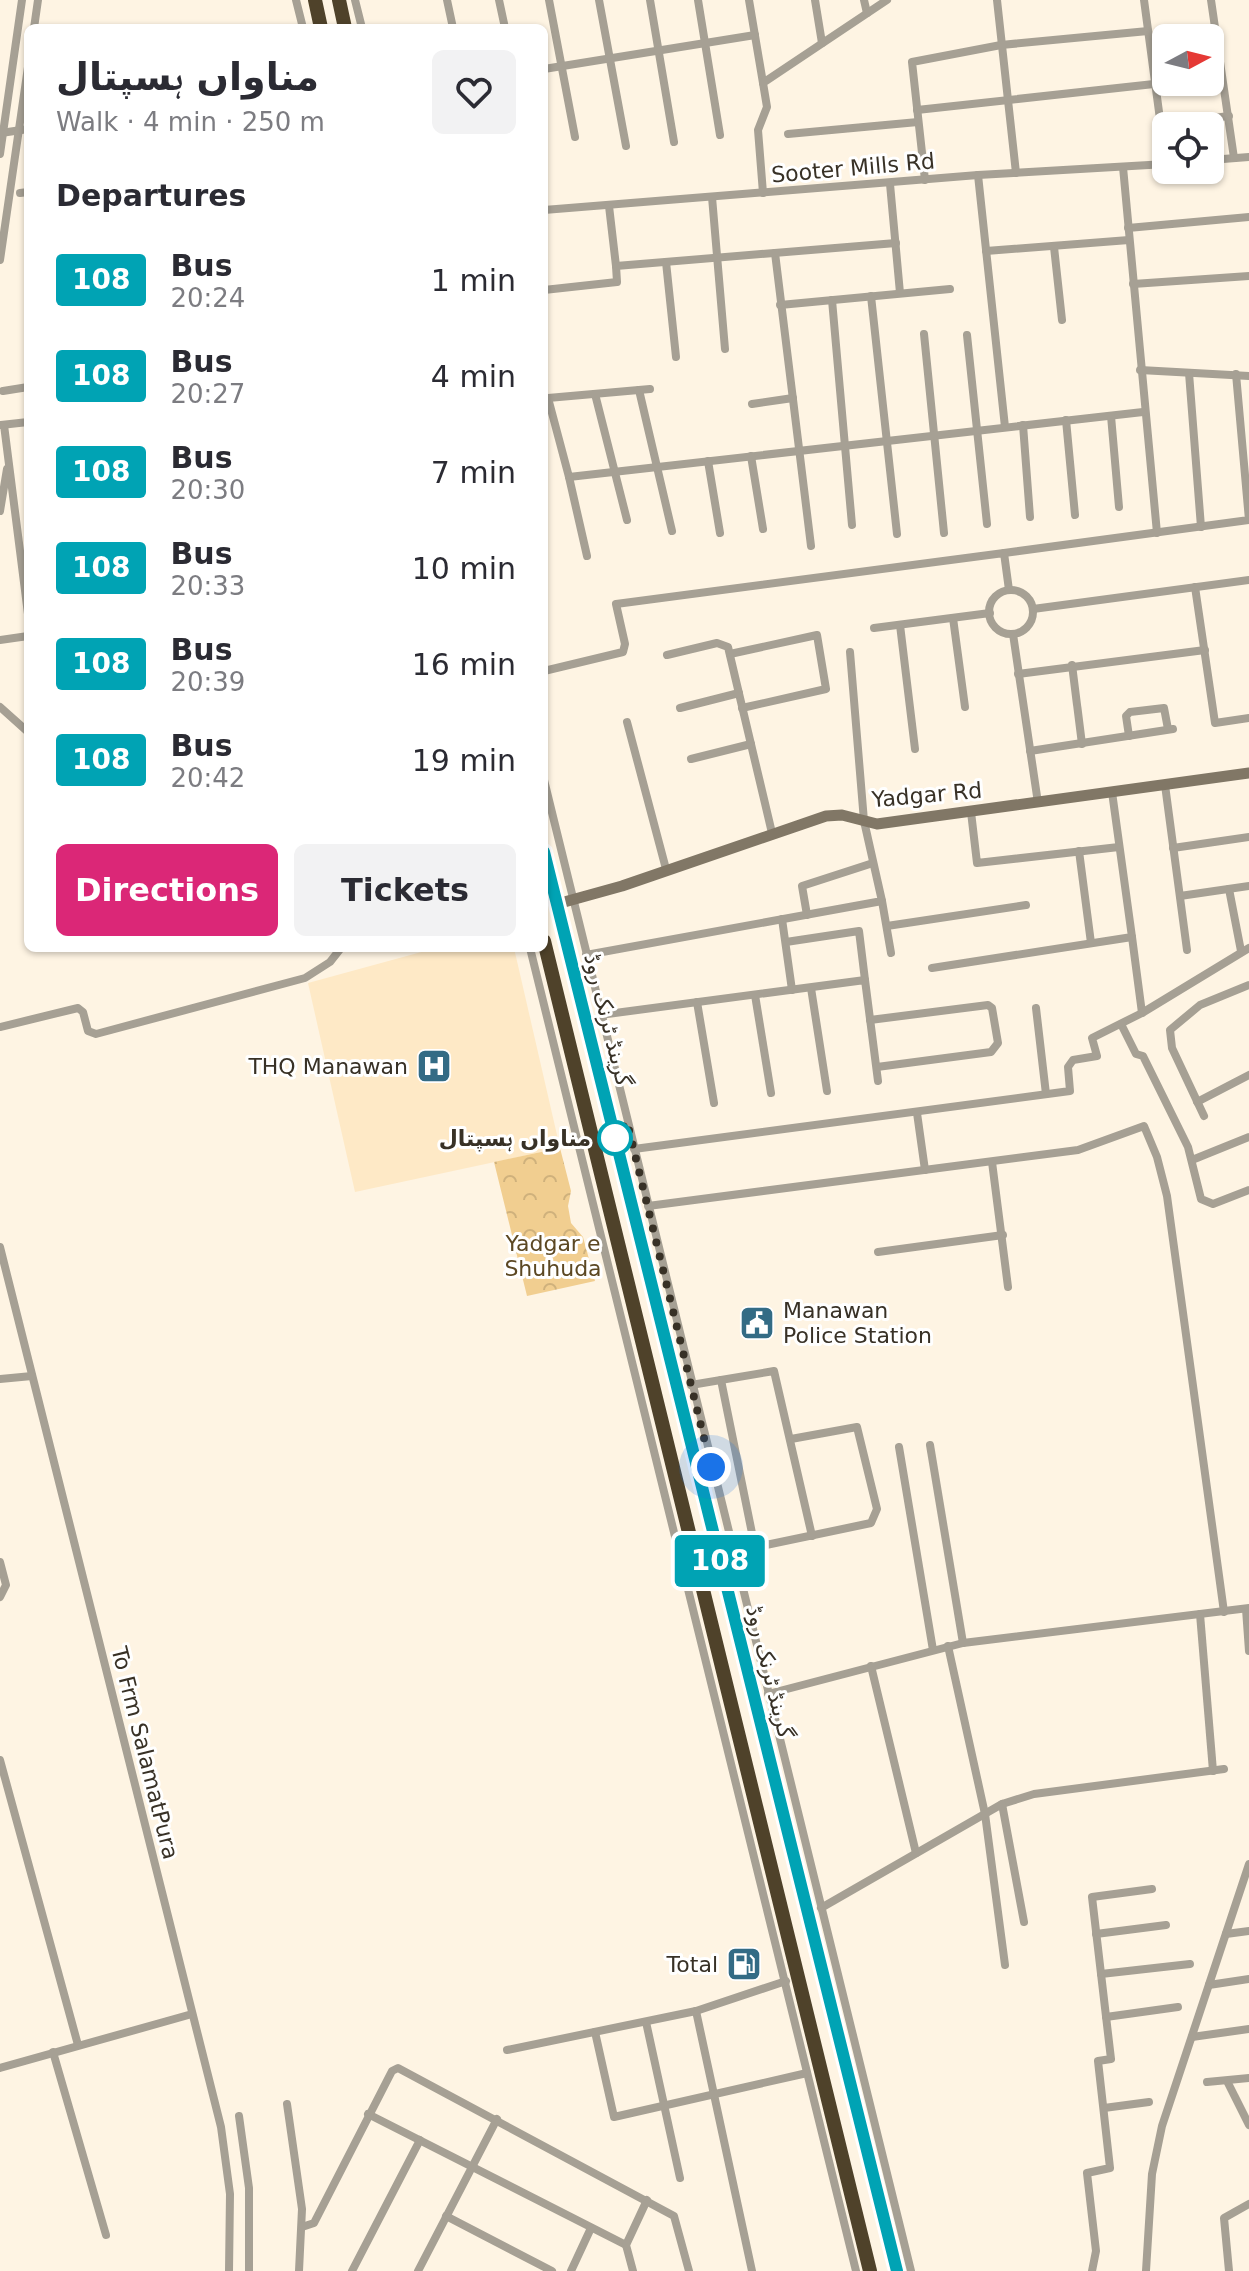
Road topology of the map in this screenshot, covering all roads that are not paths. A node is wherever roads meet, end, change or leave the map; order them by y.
1 (22, 0) edge
2 (38, 0) edge
3 (296, 0) edge
4 (315, 0) edge
5 (339, 0) edge
6 (355, 0) edge
7 (447, 0) edge
8 (499, 0) edge
9 (549, 0) edge
10 (599, 0) edge
11 (650, 0) edge
12 (698, 0) edge
13 (749, 0) edge
14 (815, 0) edge
15 (864, 0) edge
16 (887, 0) edge
17 (997, 0) edge
18 (1144, 0) edge
19 (1211, 0) edge
20 (867, 13) junction
21 (35, 24) edge
22 (302, 24) edge
23 (320, 24) edge
24 (344, 24) edge
25 (361, 24) edge
26 (452, 24) edge
27 (504, 24) edge
28 (1148, 31) junction
29 (755, 35) junction
30 (705, 43) junction
31 (822, 43) junction
32 (1001, 45) junction
33 (659, 50) junction
34 (610, 58) junction
35 (562, 66) junction
36 (1152, 66) edge
37 (548, 68) edge
38 (763, 83) junction
39 (1152, 84) edge
40 (1008, 99) junction
41 (917, 110) junction
42 (1229, 116) junction
43 (1224, 117) edge
44 (918, 122) junction
45 (23, 130) edge
46 (2, 133) edge
47 (788, 134) dead end
48 (720, 135) dead end
49 (575, 137) dead end
50 (674, 142) dead end
51 (626, 146) dead end
52 (0, 154) edge
53 (1249, 157) edge
54 (1234, 158) junction
55 (1224, 159) edge
56 (1152, 165) edge
57 (1123, 167) junction
58 (1016, 173) junction
59 (978, 175) junction
60 (925, 180) junction
61 (890, 184) junction
62 (763, 193) junction
63 (712, 197) junction
64 (609, 206) junction
65 (548, 210) edge
66 (1249, 217) edge
67 (1128, 228) junction
68 (1129, 240) junction
69 (896, 243) junction
70 (1054, 247) junction
71 (986, 251) junction
72 (775, 253) junction
73 (717, 258) junction
74 (0, 260) edge
75 (666, 262) junction
76 (616, 266) junction
77 (1249, 276) edge
78 (1133, 284) junction
79 (950, 289) dead end
80 (548, 290) edge
81 (900, 293) junction
82 (871, 296) junction
83 (832, 300) junction
84 (780, 305) junction
85 (1062, 320) dead end
86 (924, 334) dead end
87 (967, 335) dead end
88 (725, 349) dead end
89 (676, 357) dead end
90 (1140, 370) junction
91 (1189, 373) junction
92 (1236, 374) junction
93 (1249, 376) edge
94 (24, 388) edge
95 (650, 389) dead end
96 (639, 390) junction
97 (3, 391) dead end
98 (595, 394) junction
99 (793, 398) junction
100 (548, 399) edge
101 (752, 404) dead end
102 (548, 406) edge
103 (1143, 412) junction
104 (1111, 416) junction
105 (1066, 420) junction
106 (24, 422) edge
107 (2, 425) edge
108 (1023, 425) junction
109 (1005, 427) junction
110 (975, 430) junction
111 (933, 435) junction
112 (887, 440) junction
113 (845, 445) junction
114 (798, 450) junction
115 (751, 456) junction
116 (8, 460) junction
117 (708, 461) junction
118 (659, 466) junction
119 (614, 471) junction
120 (569, 477) junction
121 (1119, 507) dead end
122 (1248, 508) edge
123 (0, 511) edge
124 (1075, 515) dead end
125 (1030, 517) dead end
126 (627, 520) dead end
127 (1249, 521) edge
128 (987, 524) dead end
129 (852, 525) dead end
130 (1201, 527) junction
131 (763, 529) dead end
132 (672, 531) dead end
133 (720, 533) dead end
134 (944, 533) dead end
135 (1157, 533) junction
136 (897, 534) dead end
137 (811, 546) dead end
138 (1004, 553) junction
139 (587, 556) dead end
140 (1249, 580) edge
141 (24, 583) edge
142 (1195, 587) junction
143 (1009, 590) junction
144 (1033, 609) junction
145 (990, 613) junction
146 (953, 618) junction
147 (900, 625) junction
148 (874, 628) dead end
149 (1013, 634) junction
150 (24, 637) edge
151 (0, 640) edge
152 (1205, 650) junction
153 (850, 652) dead end
154 (730, 654) junction
155 (667, 655) dead end
156 (1072, 665) junction
157 (548, 670) edge
158 (1018, 674) junction
159 (739, 693) junction
160 (0, 707) edge
161 (965, 707) dead end
162 (680, 708) dead end
163 (742, 708) junction
164 (1249, 718) edge
165 (627, 722) dead end
166 (24, 728) edge
167 (1129, 736) junction
168 (751, 744) junction
169 (1082, 744) junction
170 (915, 749) dead end
171 (1030, 751) junction
172 (691, 759) dead end
173 (1249, 773) edge
174 (1165, 785) junction
175 (1112, 792) junction
176 (548, 797) edge
177 (1038, 803) junction
178 (971, 812) junction
179 (864, 821) junction
180 (772, 833) junction
181 (1249, 837) edge
182 (1119, 847) junction
183 (1173, 848) junction
184 (1079, 851) junction
185 (873, 863) junction
186 (548, 868) edge
187 (666, 869) junction
188 (1249, 886) edge
189 (1229, 889) junction
190 (1180, 896) junction
191 (573, 900) junction
192 (882, 901) junction
193 (557, 904) junction
194 (1026, 905) dead end
195 (807, 915) junction
196 (782, 919) junction
197 (887, 926) junction
198 (1132, 937) junction
199 (786, 942) junction
200 (1091, 943) junction
201 (1187, 950) dead end
202 (1245, 950) edge
203 (338, 952) edge
204 (531, 952) edge
205 (545, 952) edge
206 (891, 953) dead end
207 (586, 955) junction
208 (932, 968) dead end
209 (865, 980) junction
210 (811, 988) junction
211 (1248, 988) edge
212 (792, 990) junction
213 (755, 995) junction
214 (697, 1002) junction
215 (552, 1007) junction
216 (1036, 1008) dead end
217 (1142, 1013) junction
218 (600, 1015) junction
219 (870, 1020) junction
220 (1121, 1024) junction
221 (0, 1027) edge
222 (877, 1067) junction
223 (1249, 1075) edge
224 (878, 1081) dead end
225 (827, 1091) dead end
226 (771, 1093) dead end
227 (1046, 1094) junction
228 (1197, 1102) junction
229 (714, 1103) dead end
230 (917, 1113) junction
231 (1204, 1116) dead end
232 (1249, 1137) edge
233 (634, 1149) junction
234 (1192, 1160) junction
235 (992, 1162) junction
236 (925, 1170) junction
237 (1249, 1190) edge
238 (631, 1202) junction
239 (648, 1206) junction
240 (609, 1208) junction
241 (1003, 1235) junction
242 (0, 1247) edge
243 (878, 1252) dead end
244 (1008, 1287) dead end
245 (647, 1364) junction
246 (631, 1368) junction
247 (32, 1376) junction
248 (0, 1379) edge
249 (721, 1380) junction
250 (691, 1385) junction
251 (791, 1439) junction
252 (930, 1445) dead end
253 (899, 1447) dead end
254 (812, 1536) junction
255 (0, 1562) edge
256 (0, 1597) edge
257 (1248, 1609) edge
258 (1224, 1612) junction
259 (1200, 1614) junction
260 (963, 1643) junction
261 (948, 1646) junction
262 (933, 1650) junction
263 (1249, 1651) edge
264 (871, 1666) junction
265 (768, 1694) junction
266 (0, 1760) edge
267 (1224, 1769) dead end
268 (1213, 1771) junction
269 (1002, 1804) junction
270 (985, 1814) junction
271 (916, 1853) junction
272 (1249, 1864) edge
273 (1246, 1881) edge
274 (1152, 1889) dead end
275 (821, 1908) junction
276 (777, 1921) junction
277 (1024, 1922) dead end
278 (1166, 1925) dead end
279 (1249, 1931) edge
280 (1096, 1934) junction
281 (1226, 1934) junction
282 (1190, 1964) dead end
283 (1005, 1965) dead end
284 (788, 1974) junction
285 (1101, 1974) junction
286 (1249, 1979) edge
287 (1209, 1985) junction
288 (1178, 2007) dead end
289 (696, 2011) junction
290 (192, 2014) junction
291 (1106, 2017) junction
292 (646, 2022) junction
293 (1249, 2029) edge
294 (595, 2032) junction
295 (1192, 2037) junction
296 (78, 2045) junction
297 (507, 2050) dead end
298 (53, 2052) junction
299 (0, 2068) edge
300 (807, 2073) junction
301 (1249, 2078) edge
302 (1227, 2081) junction
303 (1207, 2082) dead end
304 (716, 2095) junction
305 (1149, 2102) dead end
306 (287, 2104) dead end
307 (664, 2106) junction
308 (1104, 2108) junction
309 (368, 2114) junction
310 (239, 2116) dead end
311 (497, 2119) junction
312 (1249, 2125) edge
313 (420, 2140) junction
314 (471, 2167) junction
315 (680, 2178) dead end
316 (647, 2200) junction
317 (1249, 2204) edge
318 (446, 2216) junction
319 (302, 2227) junction
320 (591, 2228) junction
321 (106, 2235) dead end
322 (626, 2245) junction
323 (420, 2270) edge
324 (229, 2271) edge
325 (249, 2271) edge
326 (299, 2271) edge
327 (352, 2271) edge
328 (552, 2271) edge
329 (571, 2271) edge
330 (633, 2271) edge
331 (689, 2271) edge
332 (752, 2271) edge
333 (856, 2271) edge
334 (870, 2271) edge
335 (897, 2271) edge
336 (911, 2271) edge
337 (1092, 2271) edge
338 (1146, 2271) edge
339 (1229, 2271) edge

1 - 46 street
2 - 21 street
3 - 22 street
4 - 23 highway
5 - 24 highway
6 - 25 street
7 - 26 street
8 - 27 street
9 - 35 street
10 - 34 street
11 - 33 street
12 - 30 street
13 - 29 street
14 - 31 street
15 - 20 street
16 - 20 street
17 - 32 street
18 - 28 street
19 - 42 street
20 - 31 street
28 - 32 street
28 - 36 street
29 - 30 street
29 - 38 street
30 - 33 street
30 - 48 street
31 - 38 street
32 - 40 street
32 - 41 street
33 - 34 street
33 - 50 street
34 - 35 street
34 - 51 street
35 - 37 street
35 - 49 street
38 - 62 street
39 - 40 street
40 - 41 street
40 - 58 street
41 - 44 street
42 - 43 street
42 - 54 street
44 - 47 street
44 - 60 street
45 - 46 street
45 - 74 street
46 - 52 street
53 - 54 street
54 - 55 street
56 - 57 street, Sooter Mills Rd
57 - 58 street, Sooter Mills Rd
57 - 67 street
58 - 59 street, Sooter Mills Rd
59 - 60 street, Sooter Mills Rd
59 - 71 street
60 - 61 street, Sooter Mills Rd
61 - 62 street, Sooter Mills Rd
61 - 69 street
62 - 63 street, Sooter Mills Rd
63 - 64 street, Sooter Mills Rd
63 - 73 street
64 - 65 street, Sooter Mills Rd
64 - 76 street
66 - 67 street
67 - 68 street
68 - 70 street
68 - 78 street
69 - 72 street
69 - 81 street
70 - 71 street
70 - 85 street
71 - 109 street
72 - 73 street
72 - 84 street
73 - 75 street
73 - 88 street
75 - 76 street
75 - 89 street
76 - 80 street
77 - 78 street
78 - 90 street
79 - 81 street
81 - 82 street
82 - 83 street
82 - 112 street
83 - 84 street
83 - 113 street
84 - 99 street
86 - 111 street
87 - 110 street
90 - 91 street
90 - 103 street
91 - 92 street
91 - 130 street
92 - 93 street
92 - 122 street
94 - 97 street
95 - 96 street
96 - 98 street
96 - 118 street
98 - 100 street
98 - 119 street
99 - 101 street
99 - 114 street
102 - 120 street
103 - 104 street
103 - 135 street
104 - 105 street
104 - 121 street
105 - 108 street
105 - 124 street
106 - 107 street
107 - 116 street
108 - 109 street
108 - 125 street
109 - 110 street
110 - 111 street
110 - 128 street
111 - 112 street
111 - 134 street
112 - 113 street
112 - 136 street
113 - 114 street
113 - 129 street
114 - 115 street
114 - 137 street
115 - 117 street
115 - 131 street
116 - 123 street
116 - 141 street
117 - 118 street
117 - 133 street
118 - 119 street
118 - 132 street
119 - 120 street
119 - 126 street
120 - 139 street
122 - 127 street
127 - 130 street
130 - 135 street
135 - 138 street
138 - 143 street
138 - 157 street
140 - 142 street
142 - 144 street
142 - 152 street
143 - 144 street
143 - 145 street
144 - 149 street
145 - 146 street
145 - 149 street
146 - 147 street
146 - 161 street
147 - 148 street
147 - 170 street
149 - 158 street
150 - 151 street
152 - 156 street
152 - 164 street
153 - 179 street
154 - 155 street
154 - 159 street
154 - 163 street
156 - 158 street
156 - 169 street
158 - 171 street
159 - 162 street
159 - 163 street
160 - 166 street
163 - 168 street
165 - 187 street
167 - 167 street
167 - 169 street
168 - 172 street
168 - 180 street
169 - 171 street
171 - 177 street
173 - 174 street, Yadgar Rd
174 - 175 street, Yadgar Rd
174 - 183 street
175 - 177 street, Yadgar Rd
175 - 182 street
176 - 191 street
177 - 178 street, Yadgar Rd
178 - 179 street, Yadgar Rd
178 - 184 street
179 - 180 street, Yadgar Rd
179 - 185 street
180 - 187 street, Yadgar Rd
181 - 183 street
182 - 184 street
182 - 198 street
183 - 190 street
184 - 200 street
185 - 192 street
185 - 195 street
186 - 193 highway, گرینڈ ٹرنک روڈ
187 - 191 street, Yadgar Rd
188 - 189 street
189 - 190 street
189 - 202 street
190 - 201 street
191 - 193 street, Yadgar Rd
191 - 207 street
192 - 195 street
192 - 197 street
193 - 238 highway, گرینڈ ٹرنک روڈ
194 - 197 street
195 - 196 street
196 - 199 street
196 - 207 street
197 - 206 street
198 - 200 street
198 - 217 street
199 - 209 street
199 - 212 street
200 - 208 street
202 - 217 street
203 - 221 street
204 - 215 street
205 - 215 highway, گرینڈ ٹرنک روڈ
207 - 218 street
209 - 210 street
209 - 219 street
210 - 212 street
210 - 225 street
211 - 228 street
212 - 213 street
213 - 214 street
213 - 226 street
214 - 218 street
214 - 229 street
215 - 240 highway, گرینڈ ٹرنک روڈ
215 - 246 street
216 - 227 street
217 - 220 street
218 - 233 street
219 - 222 street
219 - 222 street
220 - 227 street
220 - 234 street
222 - 224 street
223 - 228 street
227 - 230 street
228 - 231 street
230 - 233 street
230 - 236 street
232 - 234 street
233 - 239 street
234 - 237 street
235 - 236 street
235 - 241 street
235 - 258 street
236 - 239 street
238 - 240 highway
238 - 335 highway, گرینڈ ٹرنک روڈ
239 - 250 street
240 - 245 highway, گرینڈ ٹرنک روڈ
241 - 243 street
241 - 244 street
242 - 247 street, To Frm SalamatPura
245 - 246 street
245 - 276 highway, گرینڈ ٹرنک روڈ
246 - 276 street
247 - 248 street
247 - 290 street, To Frm SalamatPura
249 - 250 street
249 - 251 street
249 - 254 street
250 - 265 street
251 - 254 street
251 - 254 street
252 - 260 street
253 - 262 street
255 - 256 street
257 - 258 street
257 - 263 street
258 - 259 street
259 - 260 street
259 - 268 street
260 - 261 street
261 - 262 street
261 - 270 street
262 - 264 street
264 - 265 street
264 - 271 street
265 - 275 street
266 - 296 street
267 - 268 street
268 - 269 street
269 - 270 street
269 - 277 street
270 - 271 street
270 - 283 street
271 - 275 street
272 - 273 street
273 - 281 street
274 - 280 street
275 - 336 street
276 - 284 highway, گرینڈ ٹرنک روڈ
278 - 280 street
279 - 281 street
280 - 285 street
281 - 287 street
282 - 285 street
284 - 289 street
284 - 300 street
284 - 334 highway, گرینڈ ٹرنک روڈ
285 - 291 street
286 - 287 street
287 - 295 street
288 - 291 street
289 - 292 street
289 - 304 street
290 - 296 street
290 - 324 street, To Frm SalamatPura
291 - 308 street
292 - 294 street
292 - 307 street
293 - 295 street
294 - 297 street
294 - 307 street
295 - 338 street
296 - 298 street
298 - 299 street
298 - 321 street
300 - 304 street
300 - 333 street
301 - 302 street
302 - 303 street
302 - 312 street
304 - 307 street
304 - 332 street
305 - 308 street
306 - 319 street
307 - 315 street
308 - 337 street
309 - 311 street
309 - 313 street
309 - 319 street
310 - 325 street
311 - 314 street
311 - 316 street
313 - 314 street
313 - 327 street
314 - 318 street
314 - 320 street
316 - 322 street
316 - 331 street
317 - 339 street
318 - 323 street
318 - 328 street
319 - 326 street
320 - 322 street
320 - 329 street
322 - 330 street

